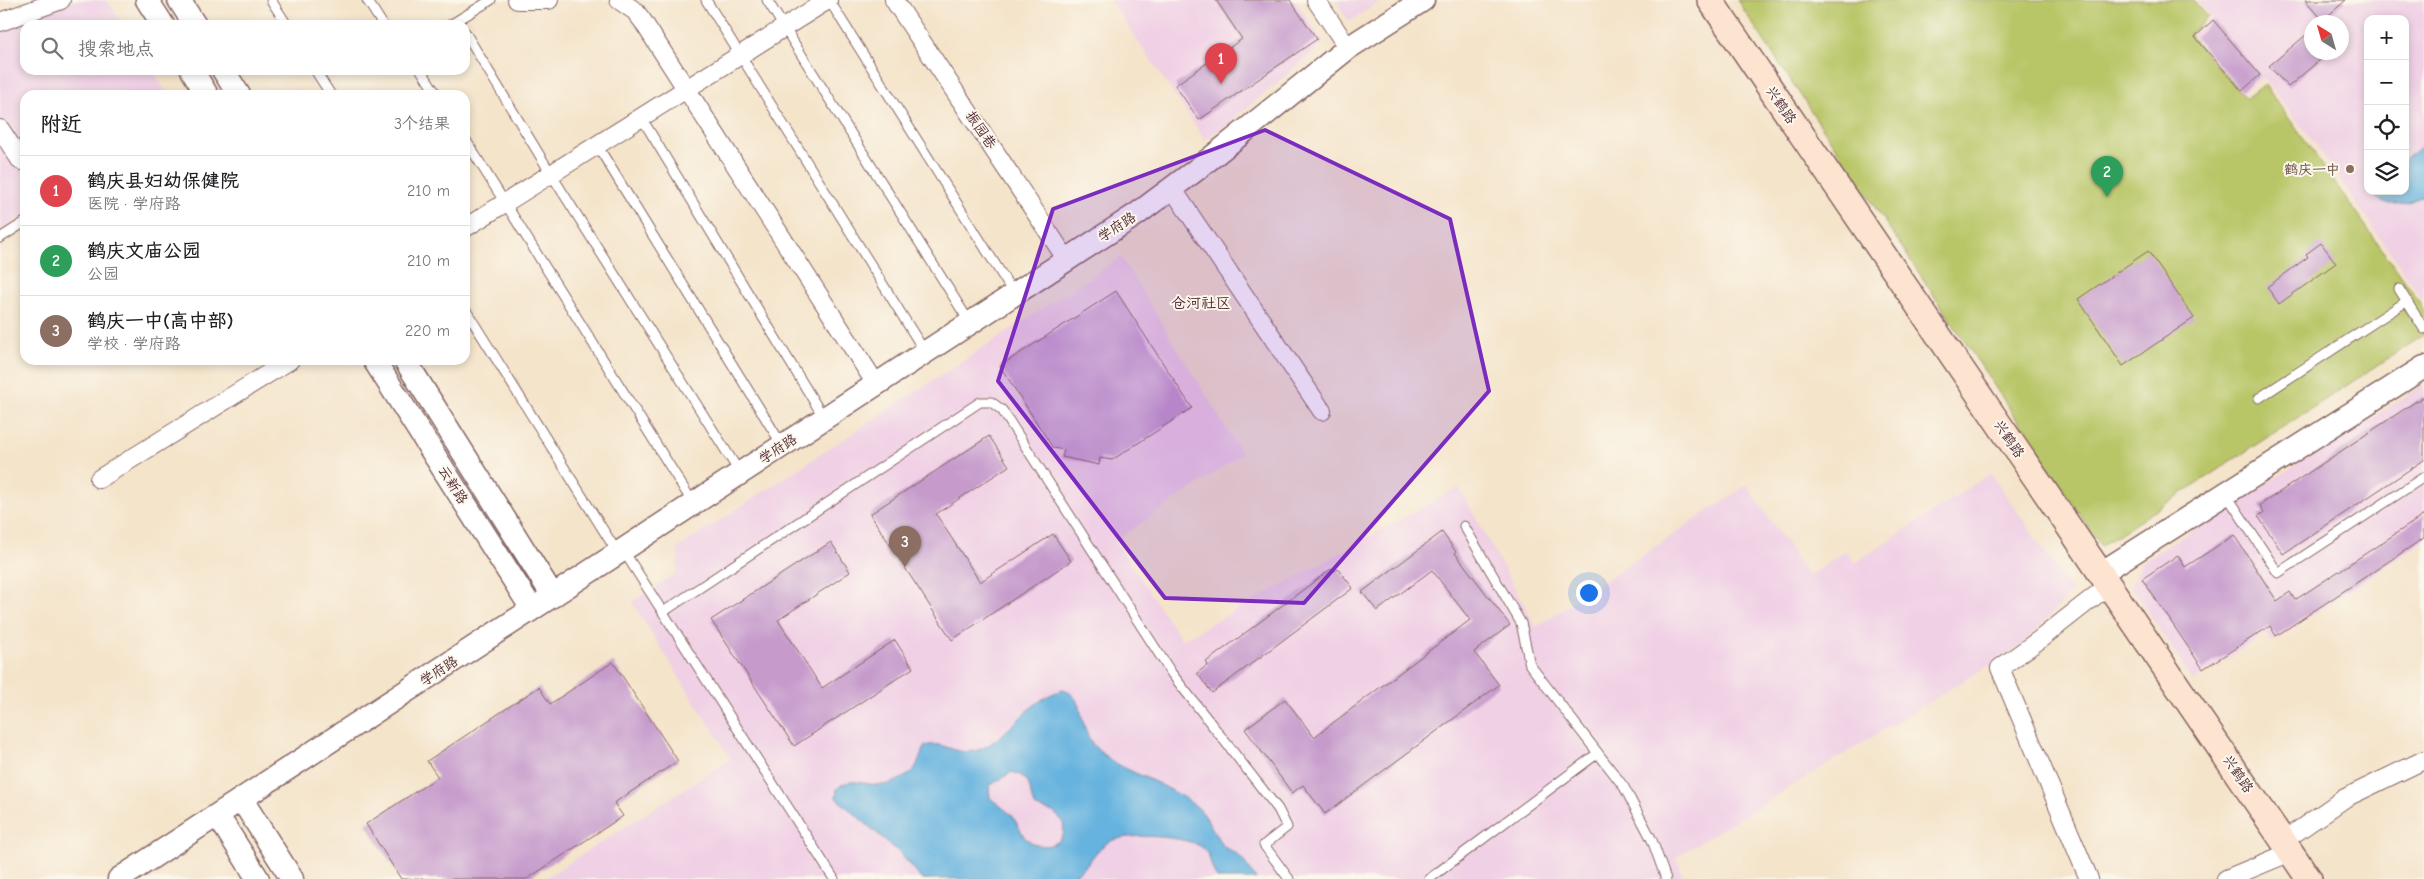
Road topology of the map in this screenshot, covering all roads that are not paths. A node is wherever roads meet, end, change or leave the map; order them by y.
1 (61, 0) edge
2 (147, 0) edge
3 (180, 0) edge
4 (271, 0) edge
5 (367, 0) edge
6 (491, 0) edge
7 (517, 0) edge
8 (549, 0) edge
9 (619, 0) edge
10 (706, 0) edge
11 (767, 0) edge
12 (829, 0) edge
13 (894, 0) edge
14 (1316, 0) edge
15 (1423, 0) edge
16 (1710, 0) edge
17 (160, 20) edge
18 (192, 20) edge
19 (284, 20) edge
20 (380, 20) edge
21 (461, 20) edge
22 (0, 22) edge
23 (784, 28) junction
24 (470, 40) edge
25 (1348, 48) junction
26 (740, 55) junction
27 (195, 75) edge
28 (226, 75) edge
29 (318, 75) edge
30 (424, 75) edge
31 (686, 89) junction
32 (204, 90) edge
33 (236, 90) edge
34 (328, 90) edge
35 (434, 90) edge
36 (641, 117) junction
37 (0, 129) edge
38 (597, 145) junction
39 (470, 147) edge
40 (20, 159) edge
41 (551, 174) junction
42 (1172, 188) junction
43 (506, 202) junction
44 (20, 225) edge
45 (470, 225) edge
46 (0, 238) edge
47 (1067, 260) junction
48 (2399, 289) dead end
49 (1014, 294) junction
50 (2407, 301) junction
51 (470, 317) edge
52 (970, 324) junction
53 (2424, 329) edge
54 (925, 352) junction
55 (282, 365) edge
56 (377, 365) edge
57 (408, 365) edge
58 (2424, 366) edge
59 (876, 384) junction
60 (2259, 398) dead end
61 (1322, 411) dead end
62 (824, 418) junction
63 (782, 446) junction
64 (740, 473) junction
65 (2424, 477) edge
66 (99, 479) dead end
67 (2226, 494) junction
68 (694, 503) junction
69 (1464, 526) dead end
70 (620, 552) junction
71 (2105, 579) junction
72 (553, 596) junction
73 (532, 610) junction
74 (662, 612) junction
75 (1598, 753) junction
76 (2424, 760) edge
77 (242, 800) junction
78 (218, 816) junction
79 (2287, 846) junction
80 (119, 879) edge
81 (258, 879) edge
82 (292, 879) edge
83 (834, 879) edge
84 (1289, 879) edge
85 (1429, 879) edge
86 (1666, 879) edge
87 (2089, 879) edge
88 (2226, 879) edge
89 (2309, 879) edge

1 - 22 street
2 - 17 street
3 - 18 street
4 - 19 lane
5 - 20 lane
6 - 21 lane
7 - 8 street
9 - 31 street
10 - 26 lane
11 - 23 lane
12 - 23 street
12 - 49 lane
13 - 47 street, 振园巷
14 - 25 street
15 - 25 street, 学府路
16 - 71 main road, 兴鹤路
23 - 26 street
23 - 52 lane
24 - 41 lane
25 - 42 street, 学府路
26 - 31 street
26 - 54 lane
27 - 32 street
28 - 33 street
29 - 34 lane
30 - 35 lane
31 - 36 street
31 - 59 street
36 - 38 street
36 - 62 lane
37 - 40 street
38 - 41 street
38 - 63 lane
39 - 43 lane
41 - 43 street
41 - 64 lane
42 - 47 street, 学府路
42 - 61 street
43 - 45 street
43 - 68 lane
44 - 46 lane
47 - 49 street, 学府路
48 - 50 lane
49 - 52 street, 学府路
50 - 53 lane
50 - 60 lane
51 - 70 lane
52 - 54 street, 学府路
54 - 59 street, 学府路
55 - 66 street
56 - 73 street, 云新路
57 - 72 street, 云新路
58 - 67 street
59 - 62 street, 学府路
62 - 63 street, 学府路
63 - 64 street, 学府路
64 - 68 street, 学府路
65 - 67 lane
67 - 71 street
68 - 70 street, 学府路
69 - 75 lane
70 - 72 street, 学府路
70 - 74 lane
71 - 79 main road, 兴鹤路
71 - 87 street
72 - 73 street, 学府路
73 - 77 street, 学府路
74 - 83 lane
74 - 84 lane
75 - 85 lane
75 - 86 lane
76 - 79 street
77 - 78 street, 学府路
77 - 82 street
78 - 80 street, 学府路
78 - 81 street
79 - 88 street
79 - 89 main road, 兴鹤路

